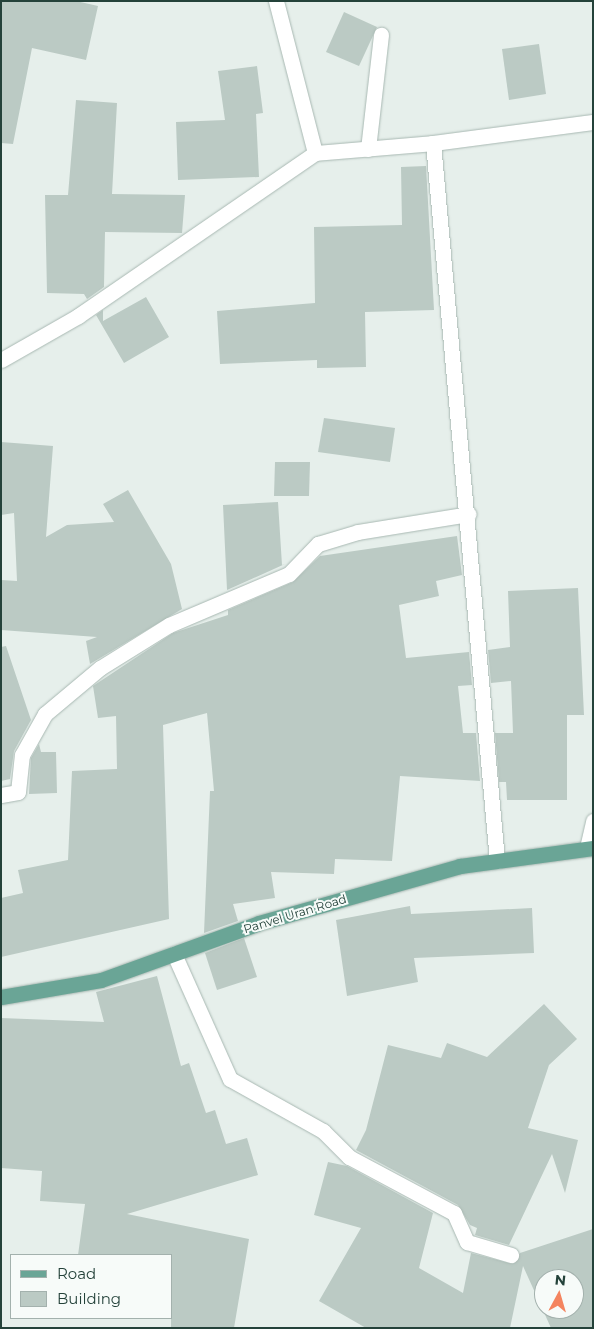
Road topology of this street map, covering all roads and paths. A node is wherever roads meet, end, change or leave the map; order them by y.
1 (276, 1) edge
2 (381, 35) dead end
3 (593, 122) edge
4 (433, 143) junction
5 (368, 149) junction
6 (316, 153) junction
7 (1, 360) edge
8 (469, 514) junction
9 (1, 795) edge
10 (593, 821) edge
11 (590, 848) edge
12 (497, 861) junction
13 (174, 954) junction
14 (1, 997) edge
15 (510, 1255) dead end

1 - 6 street
2 - 5 street
3 - 4 street
4 - 5 street
4 - 8 street
5 - 6 street
6 - 7 street
8 - 9 street
8 - 12 street
10 - 11 street
11 - 12 main road, Panvel Uran Road
12 - 13 main road, Panvel Uran Road
13 - 14 main road, Panvel Uran Road
13 - 15 street

